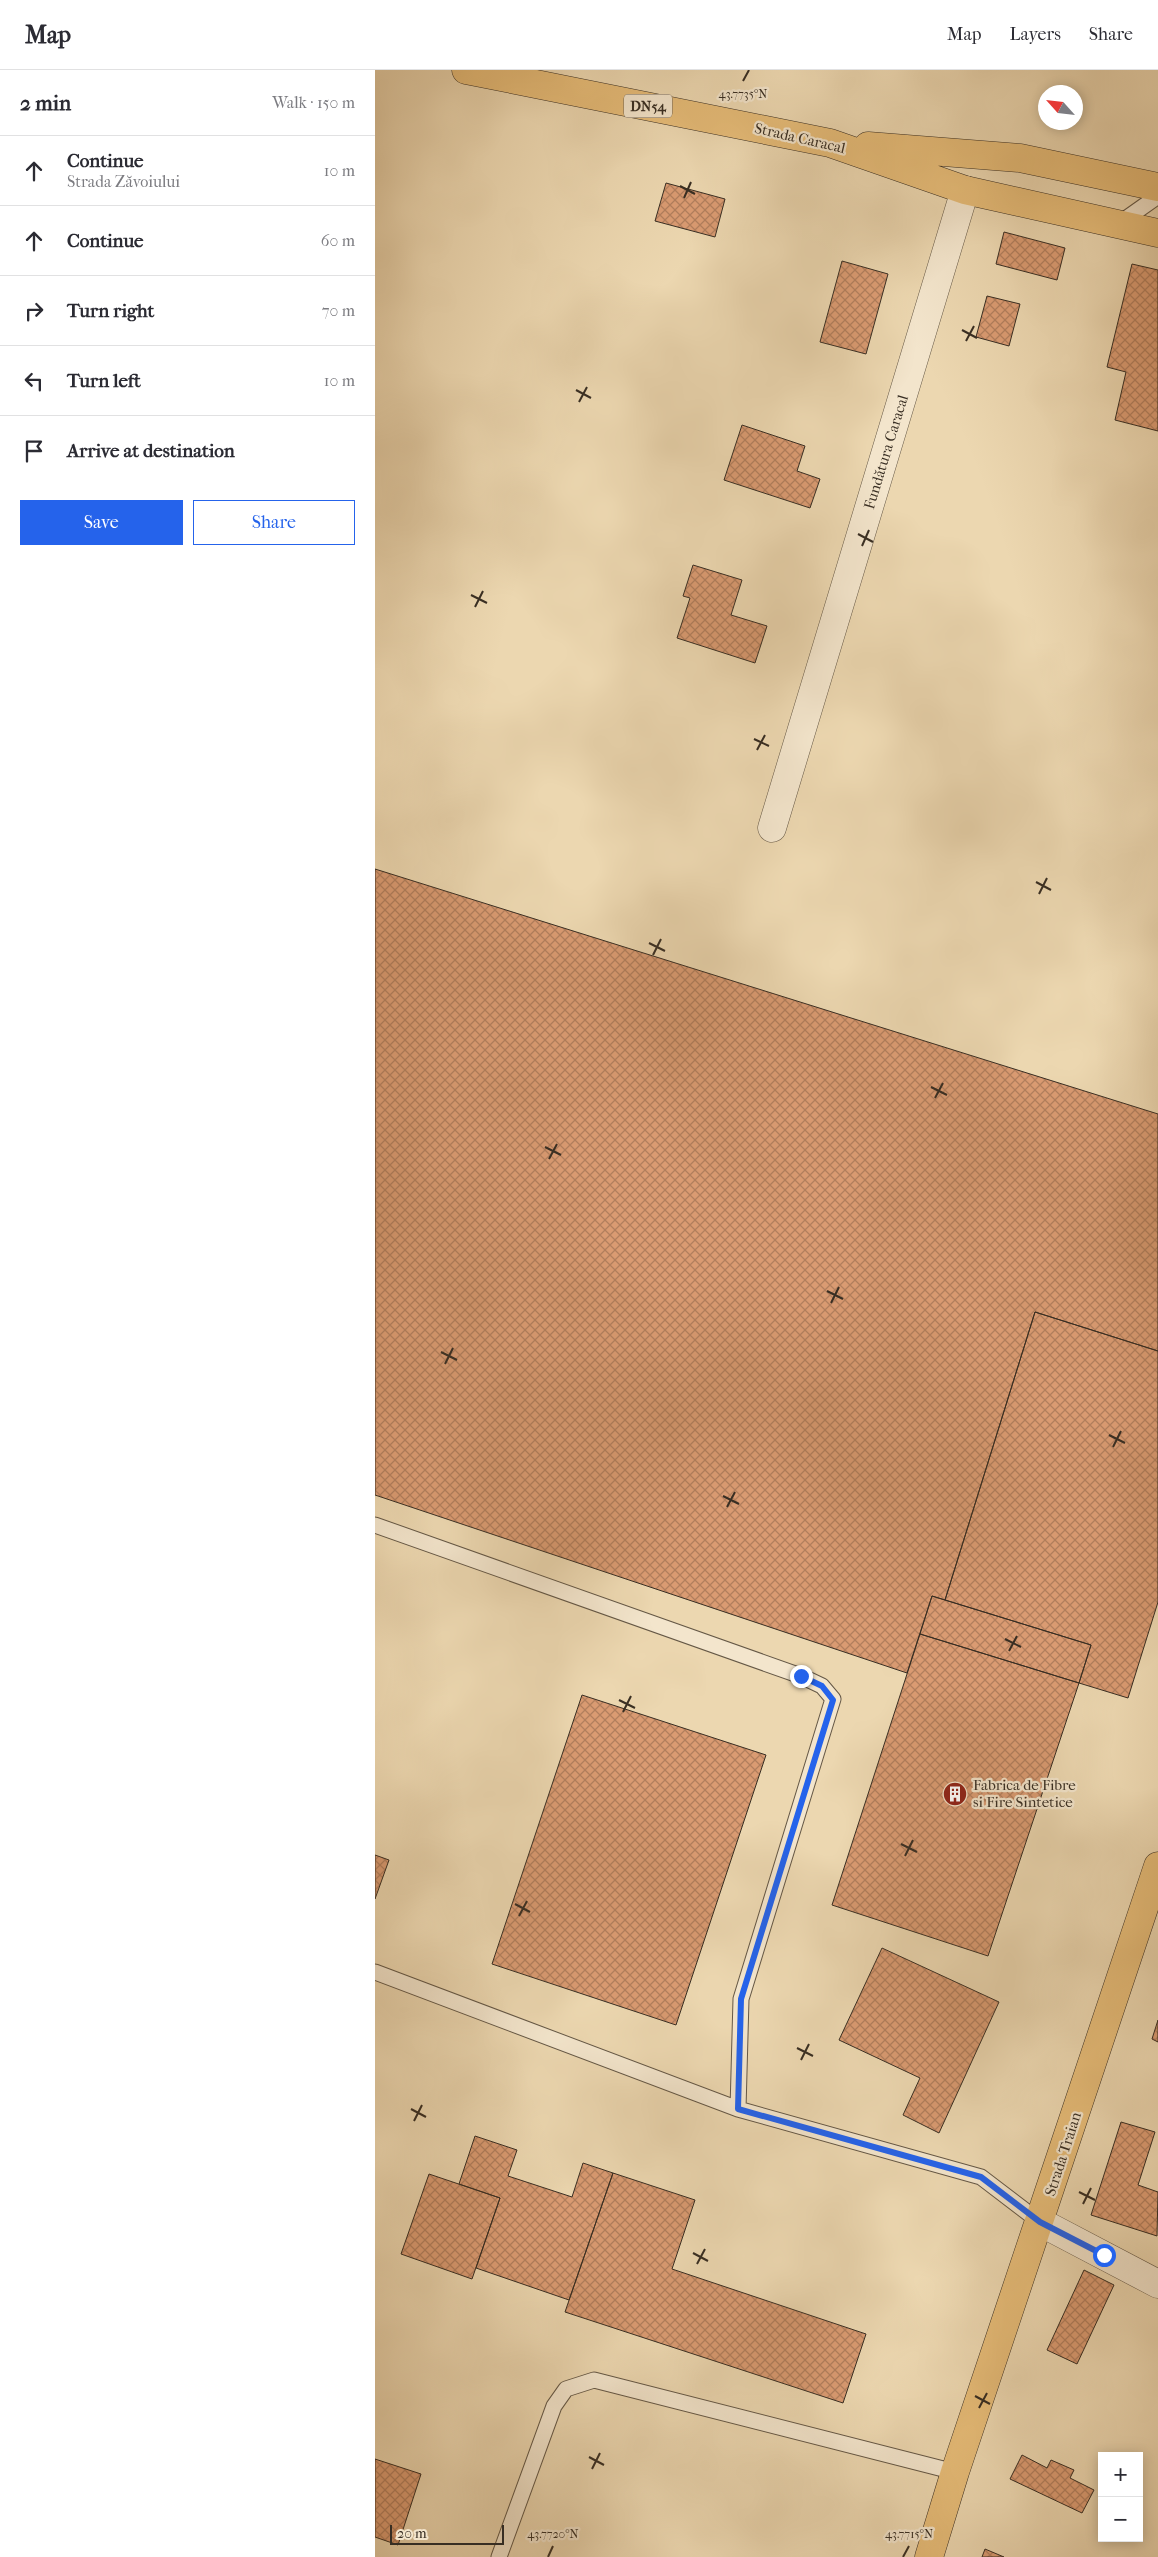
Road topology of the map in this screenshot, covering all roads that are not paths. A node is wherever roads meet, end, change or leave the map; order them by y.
1 (466, 70) edge
2 (829, 143) junction
3 (1158, 187) edge
4 (965, 190) junction
5 (1158, 196) edge
6 (1117, 225) junction
7 (1158, 233) edge
8 (772, 828) dead end
9 (375, 1525) edge
10 (1158, 1866) edge
11 (375, 1972) edge
12 (738, 2109) junction
13 (1040, 2222) junction
14 (1158, 2284) edge
15 (955, 2472) junction
16 (499, 2557) edge
17 (929, 2557) edge

1 - 2 main road, Strada Caracal / DN54
2 - 3 main road, DN54
2 - 4 main road, Strada Caracal / DN54
4 - 6 main road, Strada Caracal / DN54
4 - 8 street, Fundătura Caracal
5 - 6 lane
6 - 7 main road, Strada Caracal / DN54
9 - 12 lane
10 - 13 main road, Strada Traian
11 - 12 lane
12 - 13 lane
13 - 14 street
13 - 15 main road, Strada Traian
15 - 16 lane
15 - 17 main road, Strada Traian

